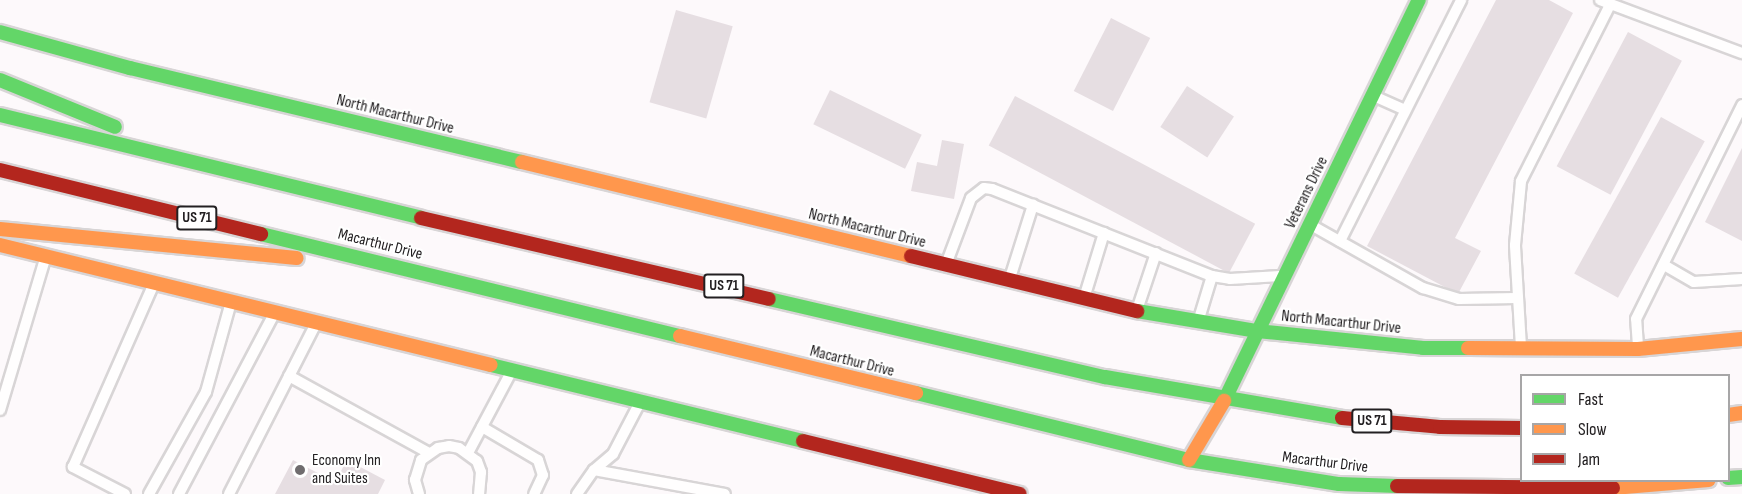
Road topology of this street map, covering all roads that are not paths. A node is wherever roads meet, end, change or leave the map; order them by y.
1 (1419, 0) edge
2 (1461, 0) edge
3 (1605, 2) edge
4 (0, 32) edge
5 (1742, 53) edge
6 (0, 80) edge
7 (1373, 95) junction
8 (1742, 105) edge
9 (1405, 110) junction
10 (0, 115) edge
11 (0, 170) edge
12 (225, 172) junction
13 (1032, 205) junction
14 (1310, 225) junction
15 (0, 229) edge
16 (1104, 232) junction
17 (1340, 242) junction
18 (0, 245) edge
19 (1156, 253) junction
20 (46, 256) junction
21 (394, 265) junction
22 (1664, 265) junction
23 (946, 266) junction
24 (1212, 276) junction
25 (1285, 276) junction
26 (1742, 279) edge
27 (1010, 281) junction
28 (154, 283) junction
29 (1084, 298) junction
30 (1517, 298) junction
31 (231, 301) junction
32 (1137, 310) junction
33 (275, 312) junction
34 (317, 322) junction
35 (1198, 322) junction
36 (1257, 331) junction
37 (1742, 339) edge
38 (1521, 350) junction
39 (1638, 350) junction
40 (512, 369) junction
41 (289, 376) junction
42 (640, 401) junction
43 (1224, 401) junction
44 (0, 410) edge
45 (482, 427) junction
46 (1520, 428) edge
47 (429, 453) junction
48 (468, 453) junction
49 (1189, 460) junction
50 (594, 470) junction
51 (1694, 482) edge
52 (125, 494) edge
53 (149, 494) edge
54 (180, 494) edge
55 (229, 494) edge
56 (418, 494) edge
57 (480, 494) edge
58 (534, 494) edge
59 (577, 494) edge
60 (725, 494) edge
61 (1020, 494) edge

1 - 7 main road, Veterans Drive
2 - 9 lane
3 - 5 lane
3 - 30 lane
4 - 23 main road, North Macarthur Drive
6 - 12 main road
7 - 9 lane
7 - 14 main road, Veterans Drive
8 - 22 lane
9 - 17 lane
10 - 12 main road, US 71
11 - 21 main road, Macarthur Drive / US 71
12 - 43 main road, US 71
13 - 16 lane
13 - 23 lane
13 - 27 lane
14 - 17 lane
14 - 25 main road, Veterans Drive
15 - 21 main road
16 - 19 lane
16 - 29 lane
17 - 30 lane
18 - 20 main road
19 - 24 lane
19 - 32 lane
20 - 28 main road
20 - 44 lane
21 - 49 main road, Macarthur Drive / US 71
22 - 26 lane
22 - 39 lane
23 - 27 main road, North Macarthur Drive
24 - 25 lane
24 - 35 lane
25 - 36 main road, Veterans Drive
27 - 29 main road, North Macarthur Drive
28 - 31 main road
28 - 52 lane
29 - 32 main road, North Macarthur Drive
30 - 38 lane
31 - 33 main road
31 - 53 lane
32 - 35 main road, North Macarthur Drive
33 - 34 main road
33 - 54 lane
34 - 40 main road
34 - 41 lane
35 - 36 main road, North Macarthur Drive
36 - 38 main road, North Macarthur Drive
36 - 43 main road, Veterans Drive
37 - 39 main road, North Macarthur Drive
38 - 39 main road, North Macarthur Drive
40 - 42 main road
40 - 45 lane
41 - 47 lane
41 - 55 lane
42 - 50 lane
42 - 61 main road
43 - 46 main road, US 71
43 - 49 main road, Veterans Drive
45 - 48 lane
45 - 58 lane
47 - 48 lane
47 - 56 lane
48 - 57 lane
49 - 51 main road, Macarthur Drive / US 71
50 - 59 lane
50 - 60 lane

